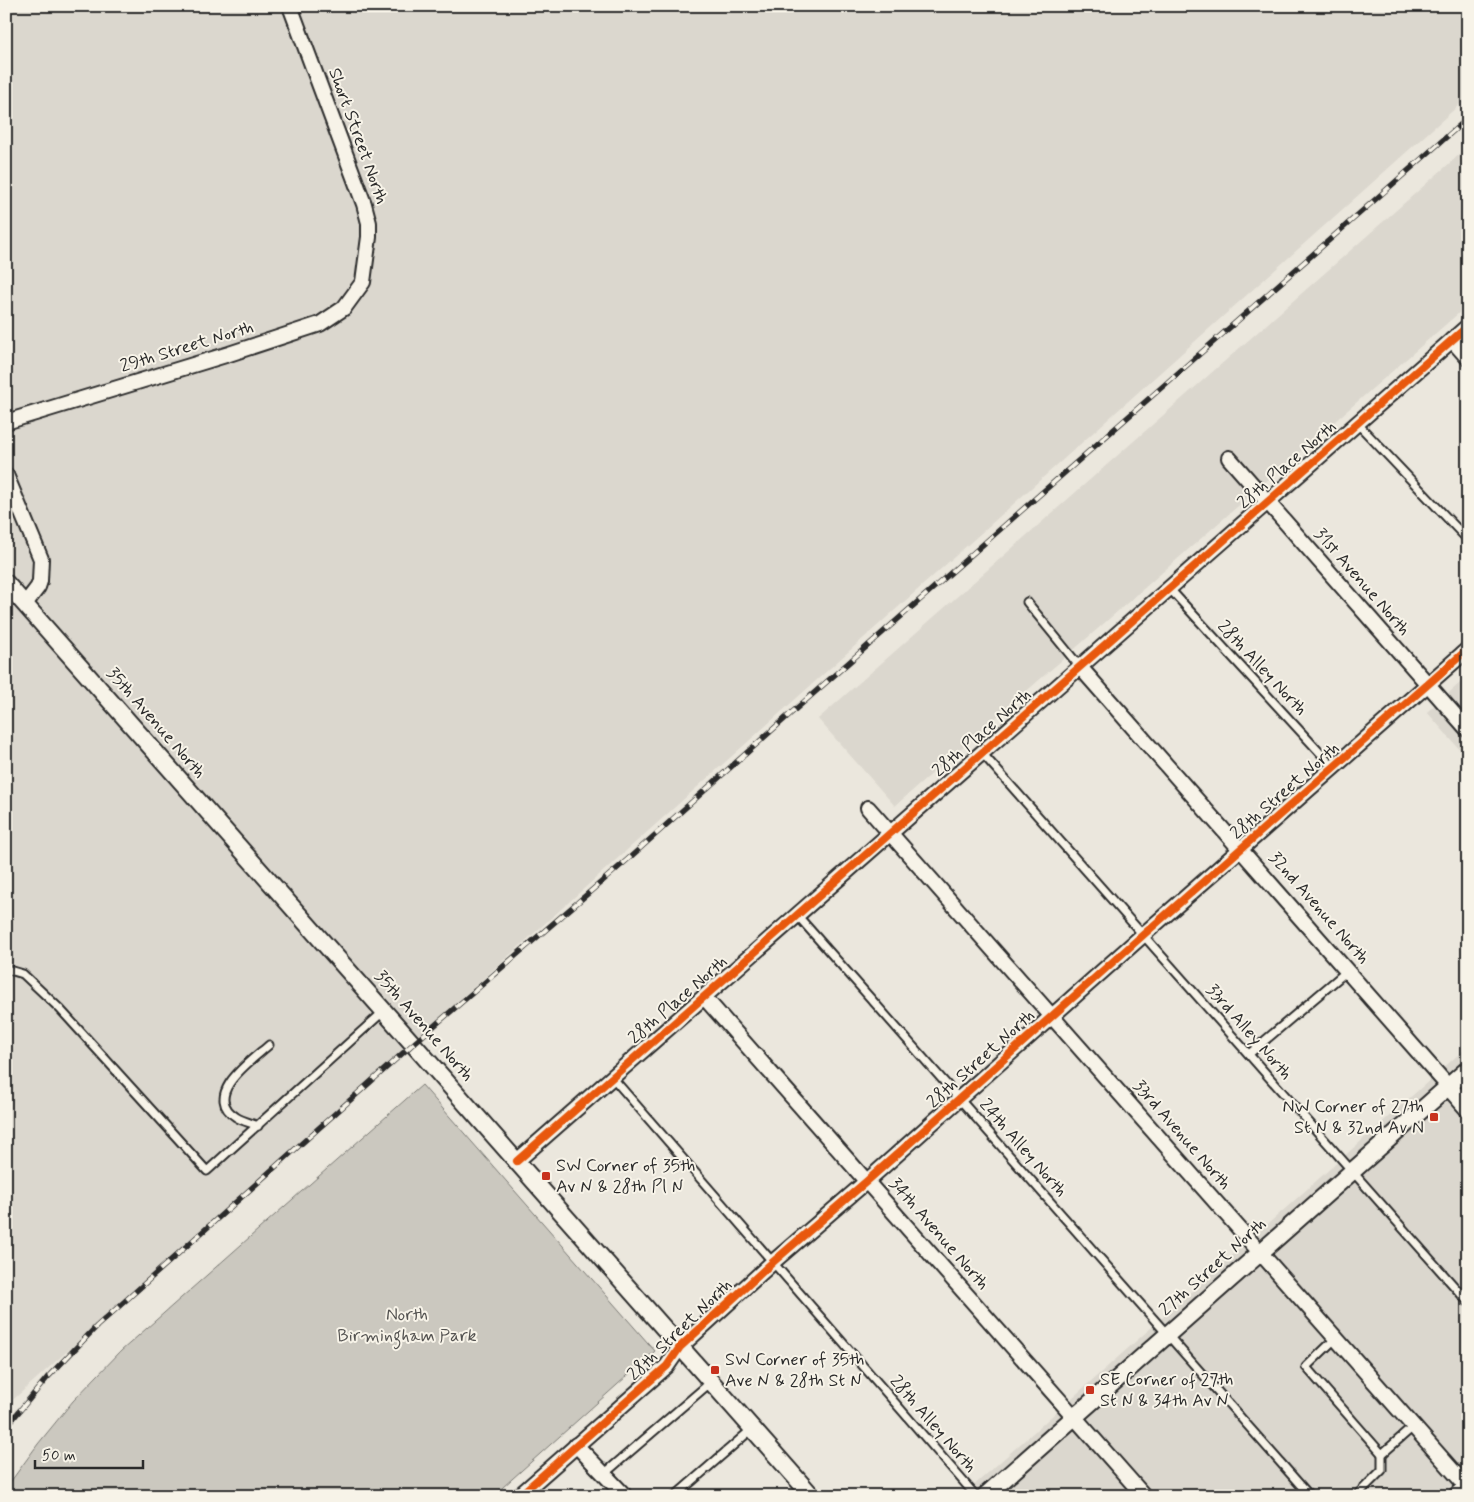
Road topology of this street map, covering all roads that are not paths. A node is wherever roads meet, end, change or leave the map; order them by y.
1 (290, 6) edge
2 (363, 282) joint
3 (1468, 326) edge
4 (1452, 340) junction
5 (1468, 358) edge
6 (6, 422) edge
7 (1357, 423) junction
8 (1229, 458) dead end
9 (6, 475) edge
10 (1268, 502) junction
11 (1468, 540) edge
12 (6, 583) edge
13 (1169, 588) junction
14 (1027, 602) dead end
15 (25, 604) junction
16 (1468, 648) edge
17 (1080, 667) junction
18 (1428, 684) junction
19 (1468, 730) edge
20 (982, 752) junction
21 (1334, 768) junction
22 (868, 808) dead end
23 (891, 833) junction
24 (1240, 850) junction
25 (798, 915) junction
26 (1143, 935) junction
27 (6, 969) edge
28 (1347, 971) junction
29 (704, 997) junction
30 (384, 1011) junction
31 (1052, 1016) junction
32 (269, 1045) dead end
33 (1249, 1054) junction
34 (1468, 1069) edge
35 (612, 1077) junction
36 (1448, 1086) junction
37 (960, 1099) junction
38 (1468, 1109) edge
39 (258, 1126) junction
40 (517, 1161) junction
41 (1352, 1171) junction
42 (867, 1181) junction
43 (1260, 1252) junction
44 (773, 1262) junction
45 (1468, 1302) edge
46 (1167, 1334) junction
47 (1336, 1338) junction
48 (680, 1347) junction
49 (711, 1382) junction
50 (1075, 1416) junction
51 (1414, 1426) junction
52 (753, 1429) junction
53 (576, 1445) junction
54 (1382, 1454) junction
55 (604, 1474) junction
56 (1468, 1488) edge
57 (519, 1496) edge
58 (624, 1496) edge
59 (675, 1496) edge
60 (812, 1496) edge
61 (976, 1496) edge
62 (985, 1496) edge
63 (1144, 1496) edge
64 (1310, 1496) edge
65 (1356, 1496) edge
66 (1460, 1496) edge

1 - 2 street, Short Street North
2 - 6 street, 29th Street North
3 - 4 street, 28th Place North
4 - 5 street
4 - 7 street, 28th Place North
7 - 10 street, 28th Place North
7 - 11 lane
8 - 10 street, 31st Avenue North
9 - 15 street
10 - 13 street, 28th Place North
10 - 18 street, 31st Avenue North
12 - 15 street, 35th Avenue North
13 - 17 street, 28th Place North
13 - 21 lane, 28th Alley North
14 - 17 lane
15 - 30 street, 35th Avenue North
16 - 18 street, 28th Street North
17 - 20 street, 28th Place North
17 - 24 street, 32nd Avenue North
18 - 19 street, 31st Avenue North
18 - 21 street, 28th Street North
20 - 23 street, 28th Place North
20 - 26 lane
21 - 24 street, 28th Street North
22 - 23 street, 33rd Avenue North
23 - 25 street, 28th Place North
23 - 31 street, 33rd Avenue North
24 - 26 street, 28th Street North
24 - 28 street, 32nd Avenue North
25 - 29 street, 28th Place North
25 - 37 lane, 24th Alley North
26 - 31 street, 28th Street North
26 - 33 lane, 33rd Alley North
27 - 39 lane
28 - 33 lane
28 - 36 street, 32nd Avenue North
29 - 35 street, 28th Place North
29 - 42 street, 34th Avenue North
30 - 39 lane
30 - 40 street, 35th Avenue North
31 - 37 street, 28th Street North
31 - 43 street, 33rd Avenue North
32 - 39 lane
33 - 41 lane, 33rd Alley North
34 - 36 street, 27th Street North
35 - 40 street, 28th Place North
35 - 44 lane, 28th Alley North
36 - 38 street, 32nd Avenue North
36 - 41 street, 27th Street North
37 - 42 street, 28th Street North
37 - 46 lane, 24th Alley North
40 - 48 street, 35th Avenue North
41 - 43 street, 27th Street North
41 - 45 lane, 33rd Alley North
42 - 44 street, 28th Street North
42 - 50 street, 34th Avenue North
43 - 46 street, 27th Street North
43 - 47 street, 33rd Avenue North
44 - 48 street, 28th Street North
44 - 61 lane, 28th Alley North
46 - 50 street, 27th Street North
46 - 64 lane
47 - 51 street, 33rd Avenue North
47 - 54 lane
48 - 49 street, 35th Avenue North
48 - 53 street, 28th Street North
49 - 52 street, 35th Avenue North
49 - 55 lane
50 - 62 street, 27th Street North
50 - 63 street, 34th Avenue North
51 - 54 lane
51 - 56 street, 33rd Avenue North
52 - 59 lane
52 - 60 street, 35th Avenue North
53 - 55 street
53 - 57 street, 28th Street North
54 - 65 lane
55 - 58 street
56 - 66 main road

